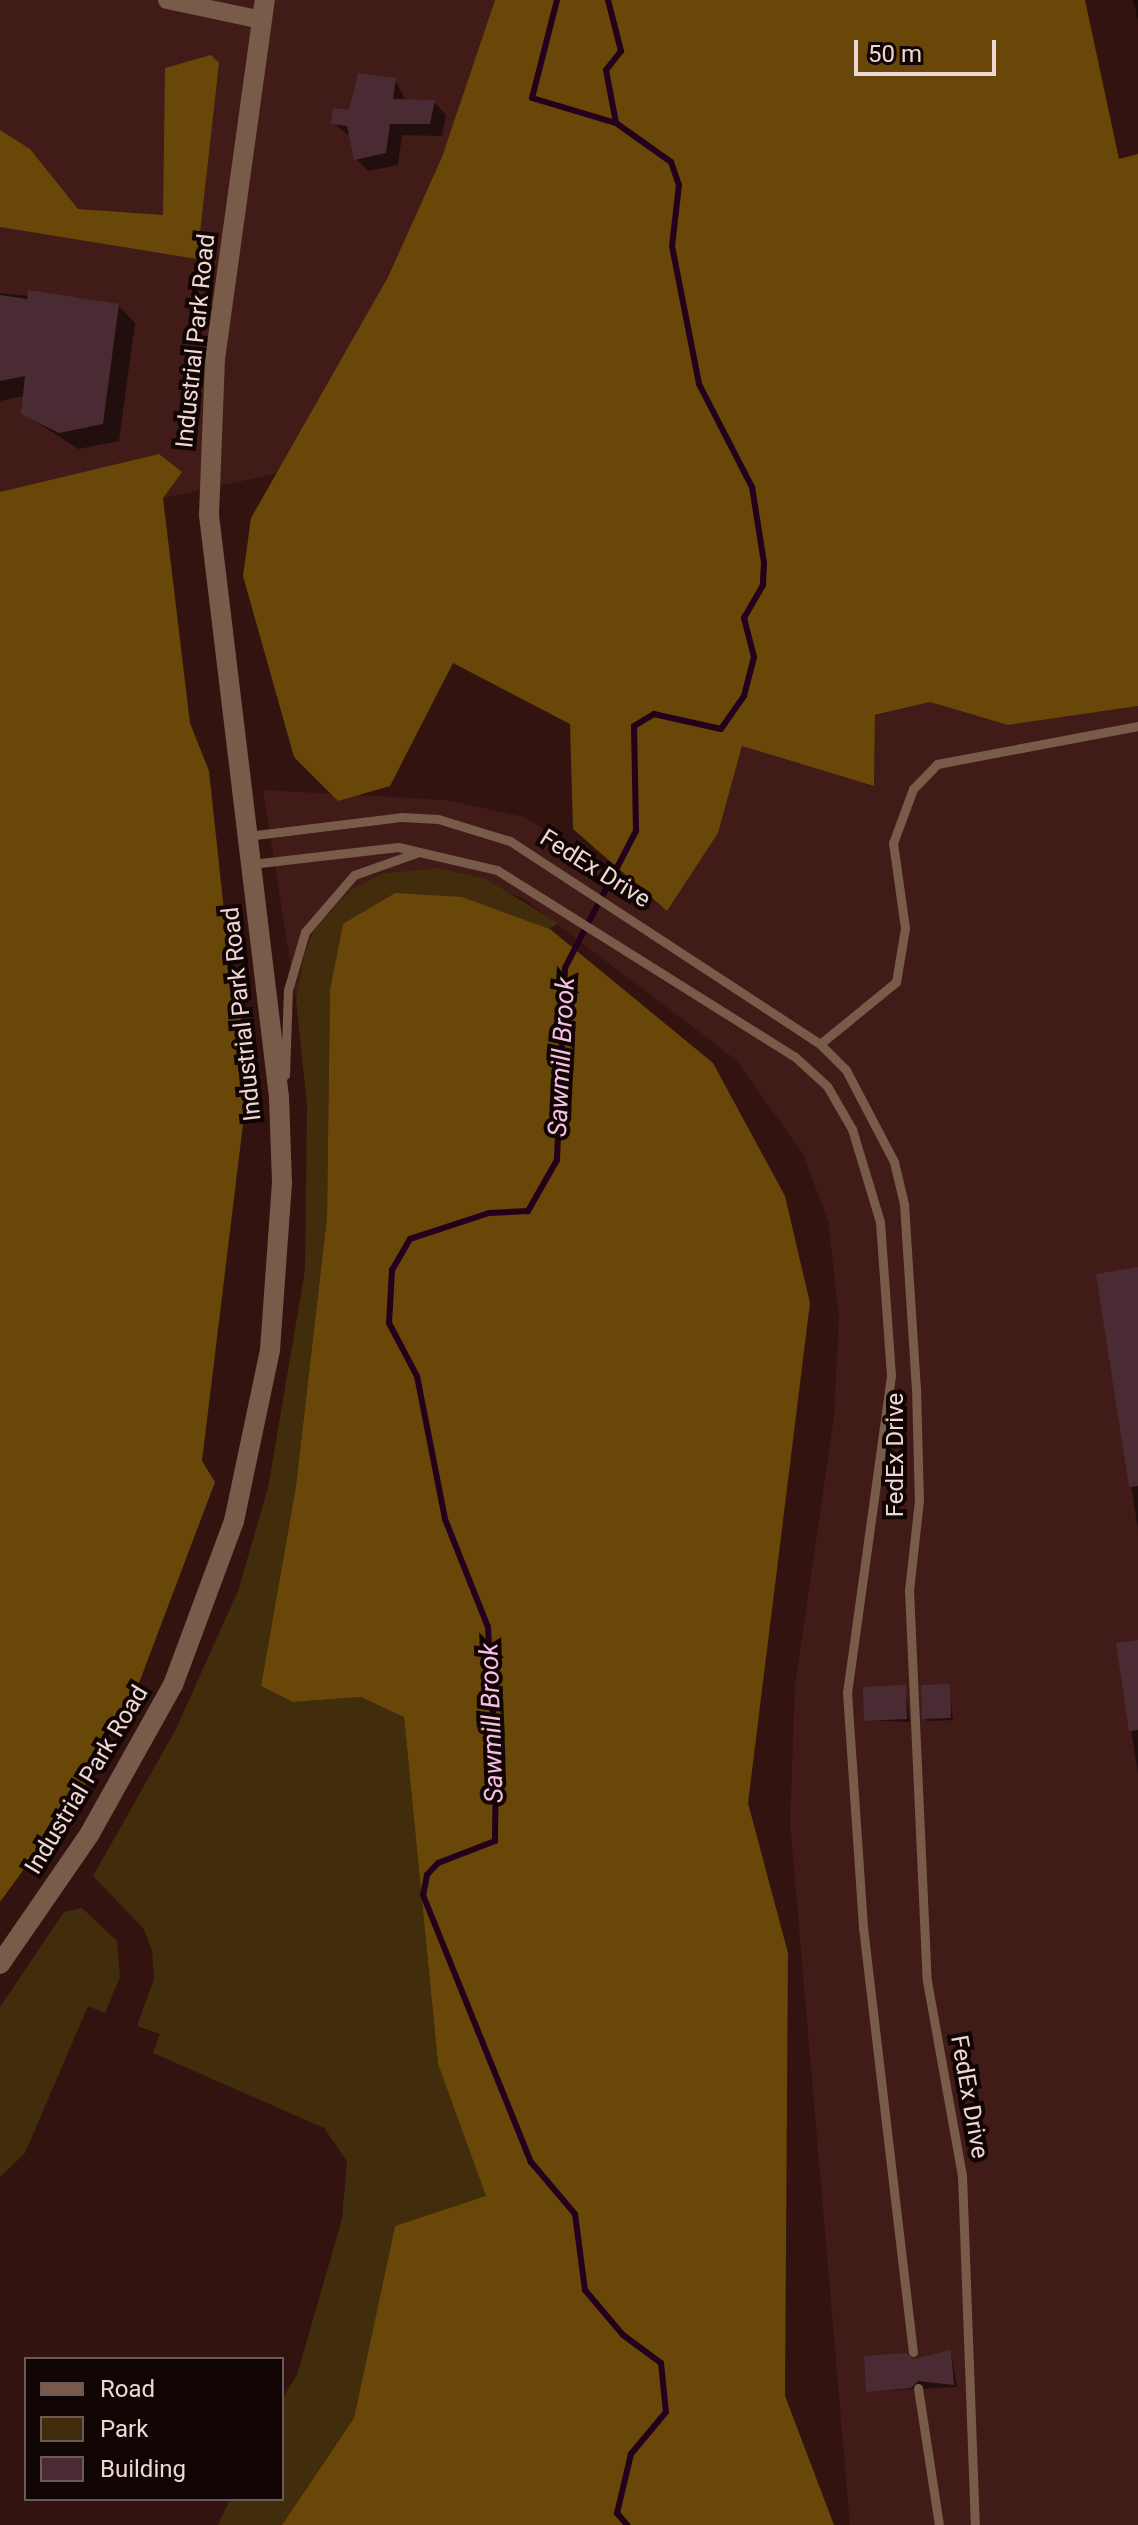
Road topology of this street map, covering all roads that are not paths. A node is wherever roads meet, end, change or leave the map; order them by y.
1 (167, 0) edge
2 (261, 6) edge
3 (1138, 726) edge
4 (247, 836) junction
5 (433, 851) junction
6 (251, 864) junction
7 (820, 1044) junction
8 (282, 1183) junction
9 (0, 1964) edge
10 (913, 2352) dead end
11 (918, 2388) dead end
12 (939, 2525) edge
13 (975, 2525) edge

1 - 2 street
2 - 4 street, Industrial Park Road
3 - 7 lane
4 - 6 street, Industrial Park Road
4 - 7 lane, FedEx Drive
5 - 6 lane, FedEx Drive
5 - 8 lane
5 - 10 lane, FedEx Drive
6 - 8 street, Industrial Park Road
7 - 13 lane, FedEx Drive
8 - 9 street, Industrial Park Road
11 - 12 lane

